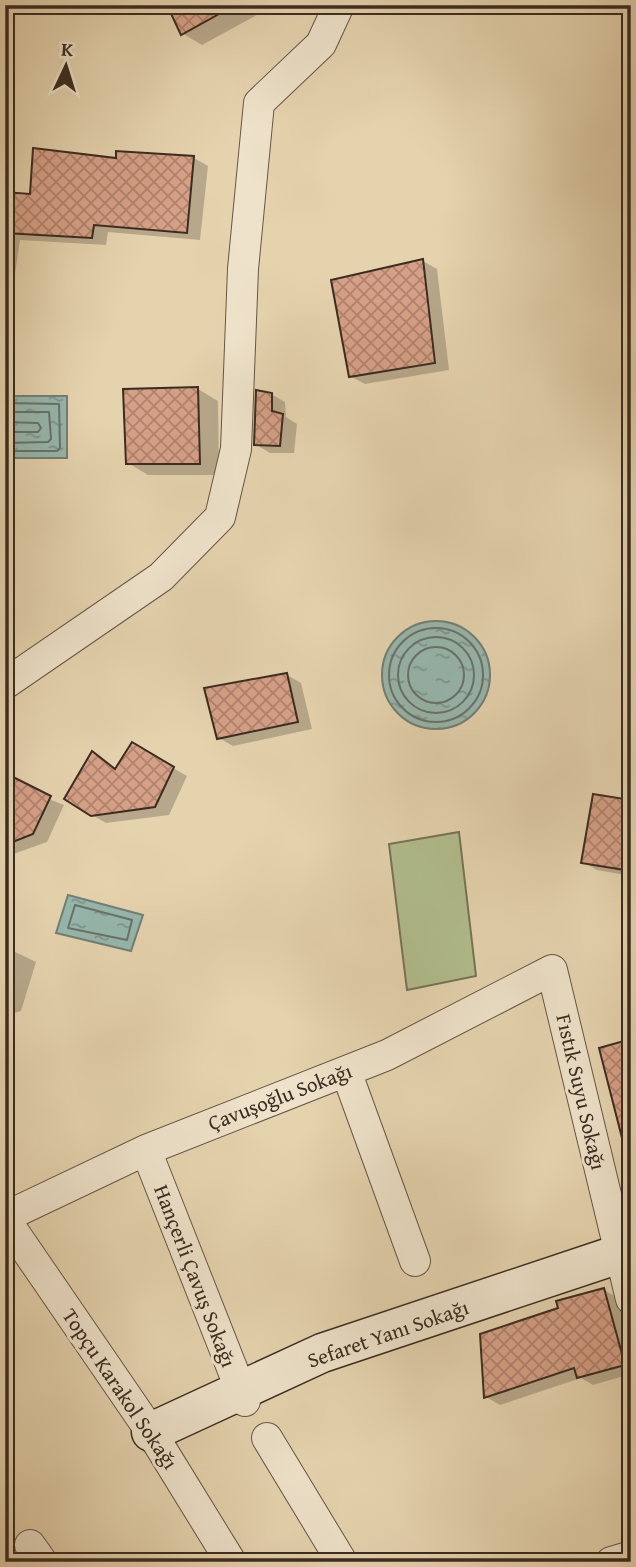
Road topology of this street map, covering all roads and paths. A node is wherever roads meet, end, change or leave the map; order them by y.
1 (339, 5) edge
2 (5, 684) edge
3 (552, 970) joint
4 (346, 1071) junction
5 (146, 1150) junction
6 (5, 1218) edge
7 (625, 1253) edge
8 (415, 1261) dead end
9 (631, 1299) edge
10 (243, 1397) junction
11 (150, 1432) junction
12 (267, 1438) dead end
13 (631, 1556) edge
14 (612, 1561) edge
15 (231, 1562) edge
16 (342, 1562) edge

1 - 2 street
3 - 4 street, Çavuşoğlu Sokağı
3 - 7 street, Fıstık Suyu Sokağı
4 - 5 street, Çavuşoğlu Sokağı
4 - 8 street
5 - 6 street, Çavuşoğlu Sokağı
5 - 10 street, Hançerli Çavuş Sokağı
6 - 11 street, Topçu Karakol Sokağı
7 - 9 street, Fıstık Suyu Sokağı
7 - 10 street, Sefaret Yanı Sokağı
10 - 11 street, Sefaret Yanı Sokağı
11 - 15 street, Topçu Karakol Sokağı
12 - 16 street
13 - 14 street

